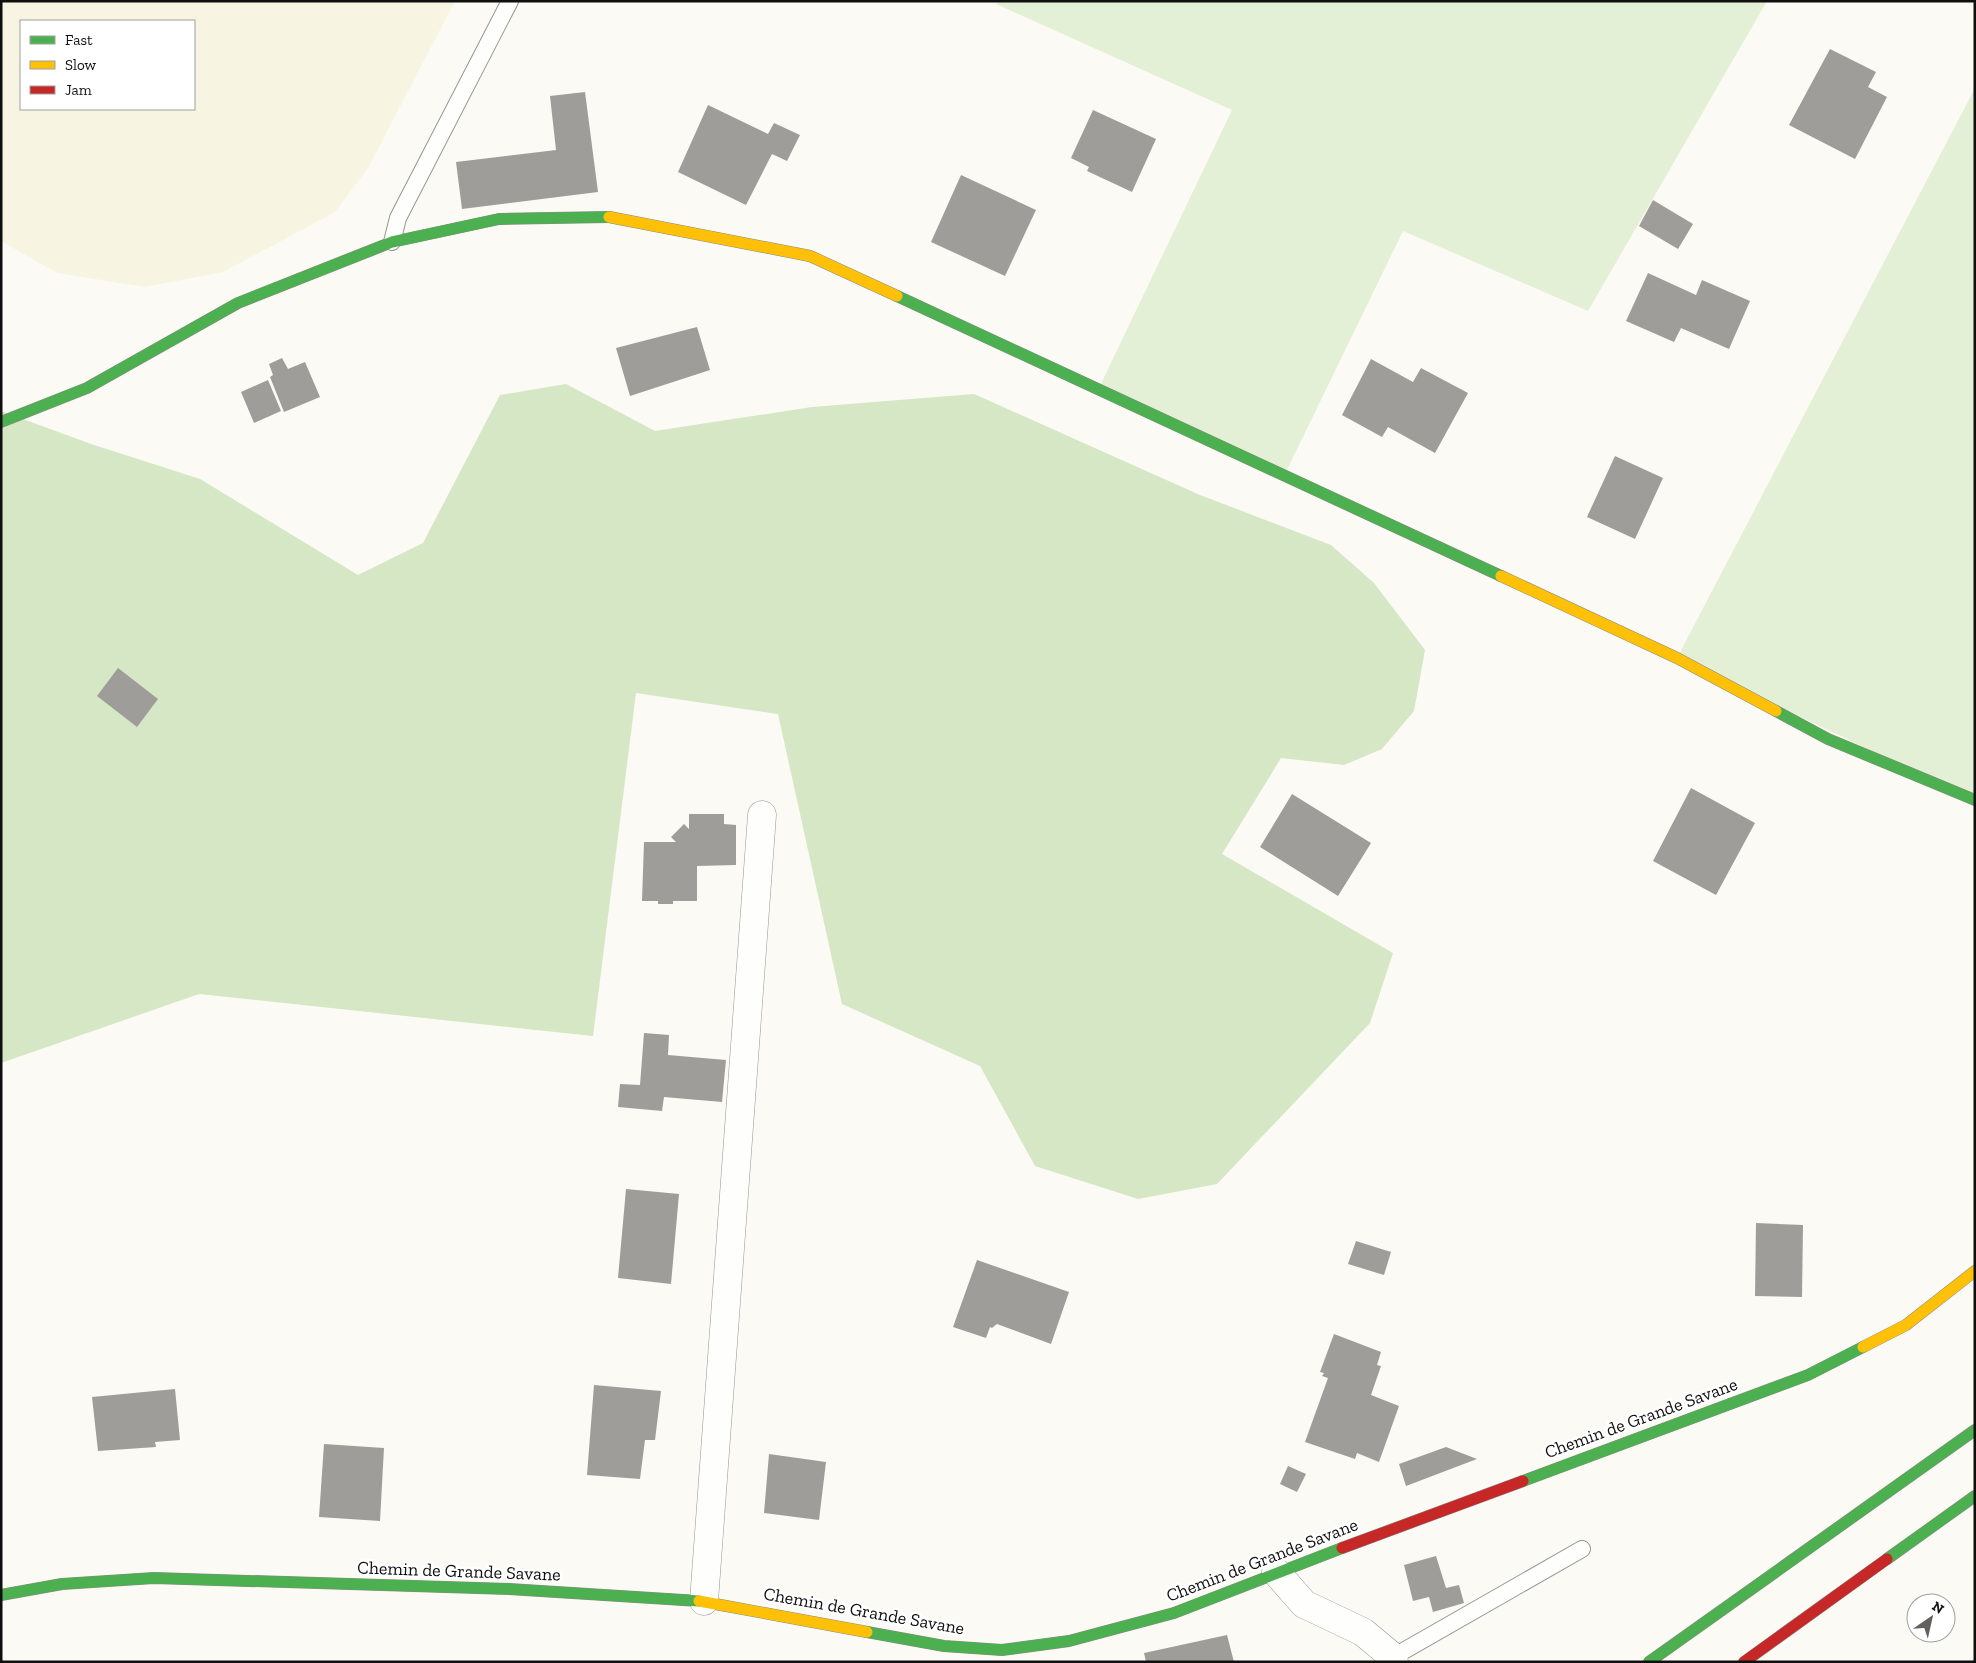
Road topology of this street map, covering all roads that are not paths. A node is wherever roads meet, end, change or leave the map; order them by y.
1 (510, 1) edge
2 (392, 242) junction
3 (1, 422) edge
4 (1975, 800) edge
5 (762, 815) dead end
6 (1975, 1271) edge
7 (1975, 1430) edge
8 (1975, 1496) edge
9 (1582, 1549) dead end
10 (1276, 1572) junction
11 (1, 1595) edge
12 (704, 1601) junction
13 (1394, 1660) edge
14 (1649, 1662) edge
15 (1744, 1662) edge

1 - 2 lane
2 - 3 main road
2 - 4 main road
5 - 12 street
6 - 10 main road, Chemin de Grande Savane
7 - 14 main road
8 - 15 main road
9 - 13 lane
10 - 12 main road, Chemin de Grande Savane
10 - 13 street
11 - 12 main road, Chemin de Grande Savane

